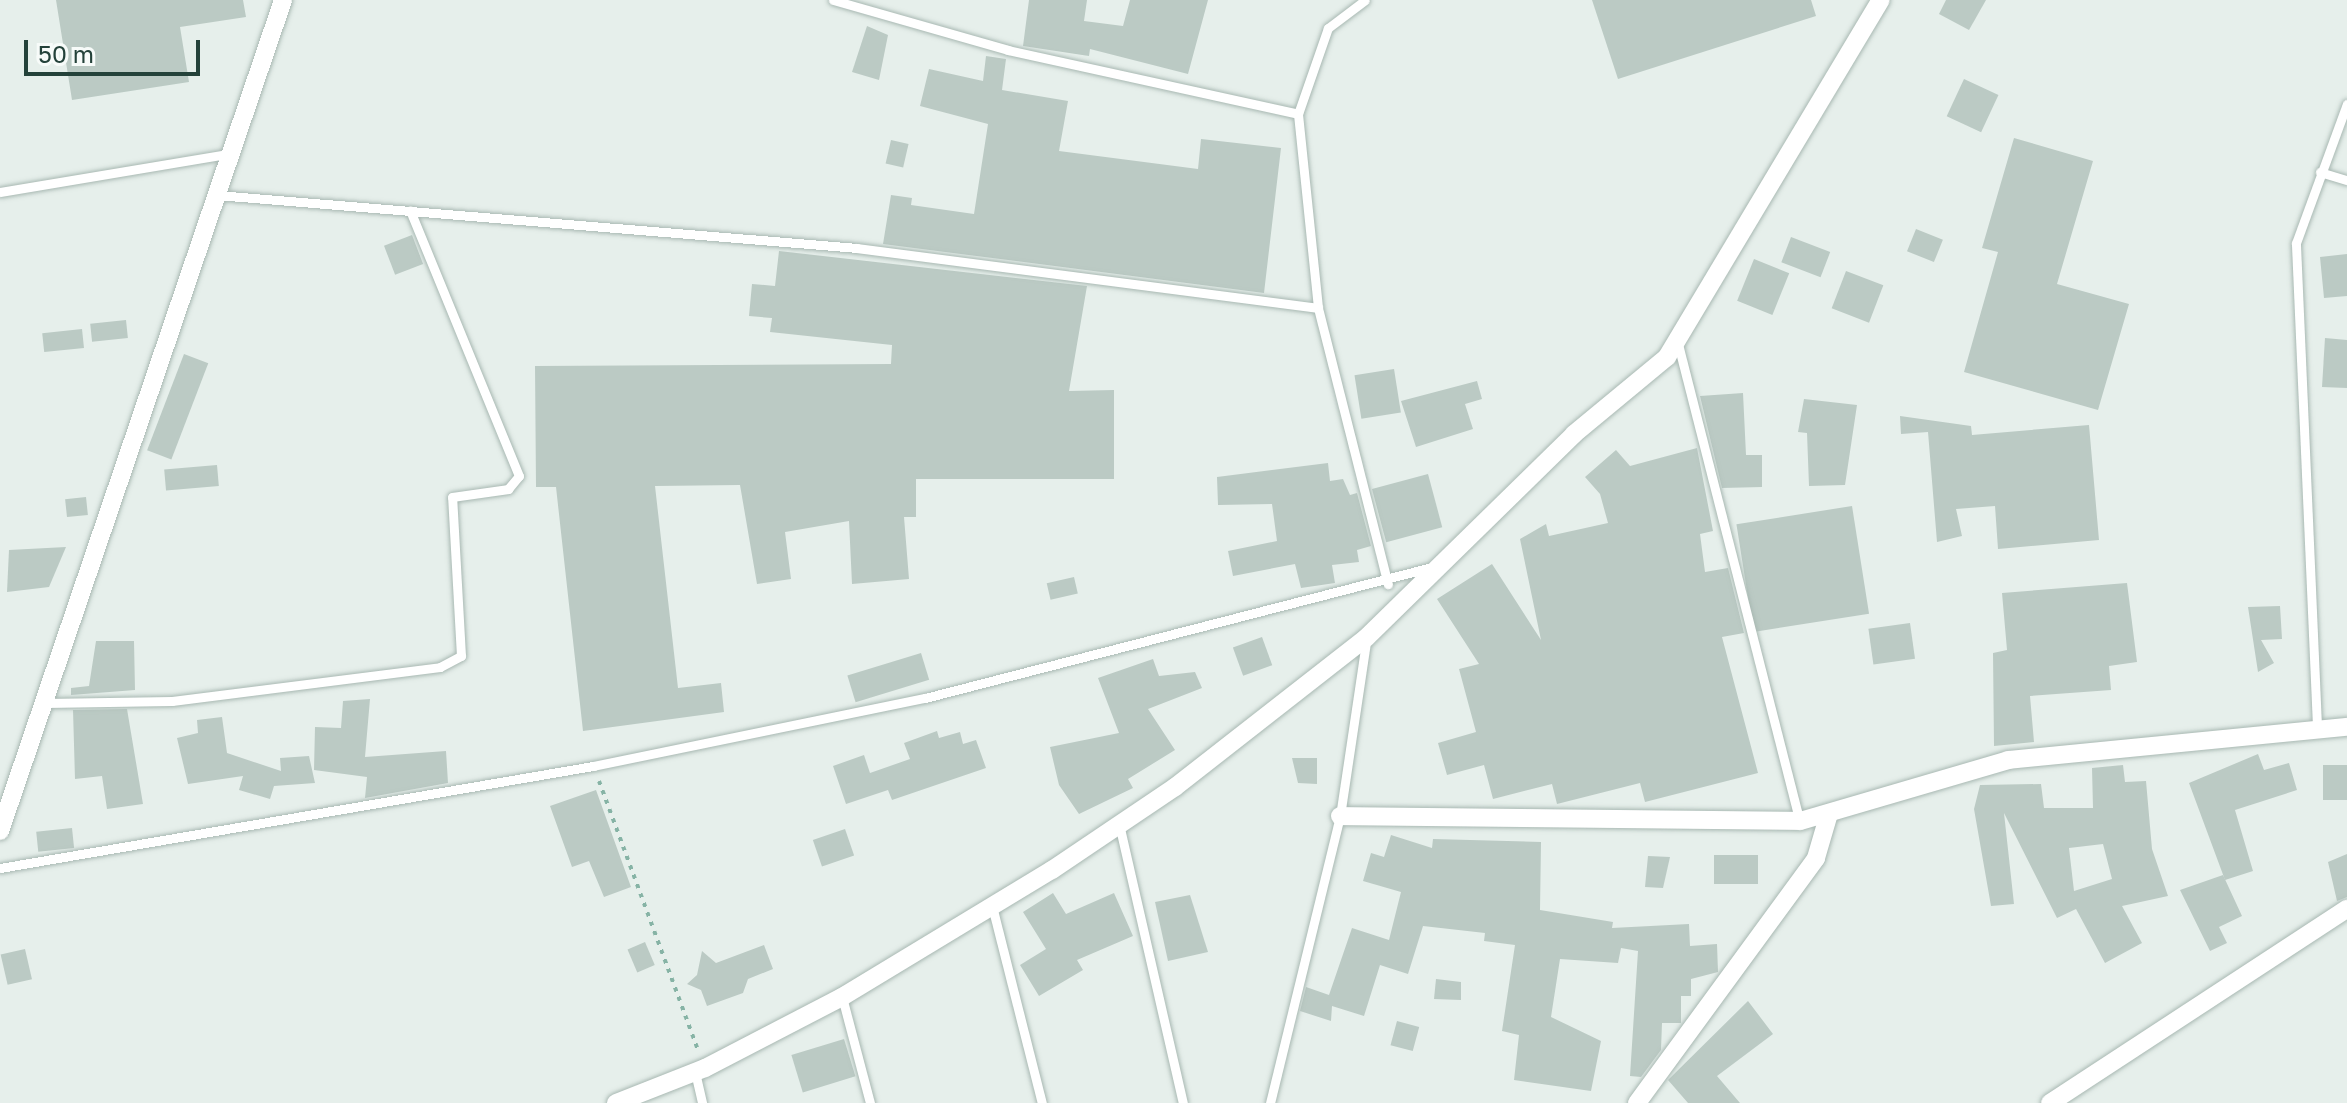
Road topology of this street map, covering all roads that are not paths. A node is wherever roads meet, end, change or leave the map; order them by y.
1 (283, 0) edge
2 (833, 0) edge
3 (1365, 0) edge
4 (1881, 0) edge
5 (2347, 104) edge
6 (1298, 114) junction
7 (228, 154) junction
8 (2320, 172) junction
9 (2347, 180) edge
10 (0, 192) edge
11 (213, 195) junction
12 (410, 210) junction
13 (1318, 308) junction
14 (1678, 343) junction
15 (1449, 561) junction
16 (1388, 584) junction
17 (1366, 638) junction
18 (45, 703) junction
19 (2317, 726) junction
20 (2347, 727) edge
21 (1340, 816) junction
22 (1828, 817) junction
23 (1800, 821) junction
24 (1119, 824) junction
25 (0, 831) edge
26 (0, 868) edge
27 (992, 906) junction
28 (2347, 909) edge
29 (842, 997) junction
30 (700, 1070) junction
31 (616, 1103) edge
32 (702, 1103) edge
33 (870, 1103) edge
34 (1042, 1103) edge
35 (1183, 1103) edge
36 (1270, 1103) edge
37 (1637, 1103) edge
38 (2050, 1103) edge

1 - 7 street
2 - 6 lane
3 - 6 lane
4 - 14 street
5 - 8 lane
6 - 13 lane
7 - 10 lane
7 - 11 street
8 - 9 lane
8 - 19 lane
11 - 12 lane
11 - 18 street
12 - 13 lane
12 - 18 lane
13 - 16 lane
14 - 15 street
14 - 23 lane
15 - 16 lane
15 - 17 street
16 - 26 lane
17 - 21 lane
17 - 24 street
18 - 25 street
19 - 20 street
19 - 22 street
21 - 23 street
21 - 36 lane
22 - 23 street
22 - 37 street
24 - 27 street
24 - 35 lane
27 - 29 street
27 - 34 lane
28 - 38 street
29 - 30 street
29 - 33 lane
30 - 31 street
30 - 32 lane

